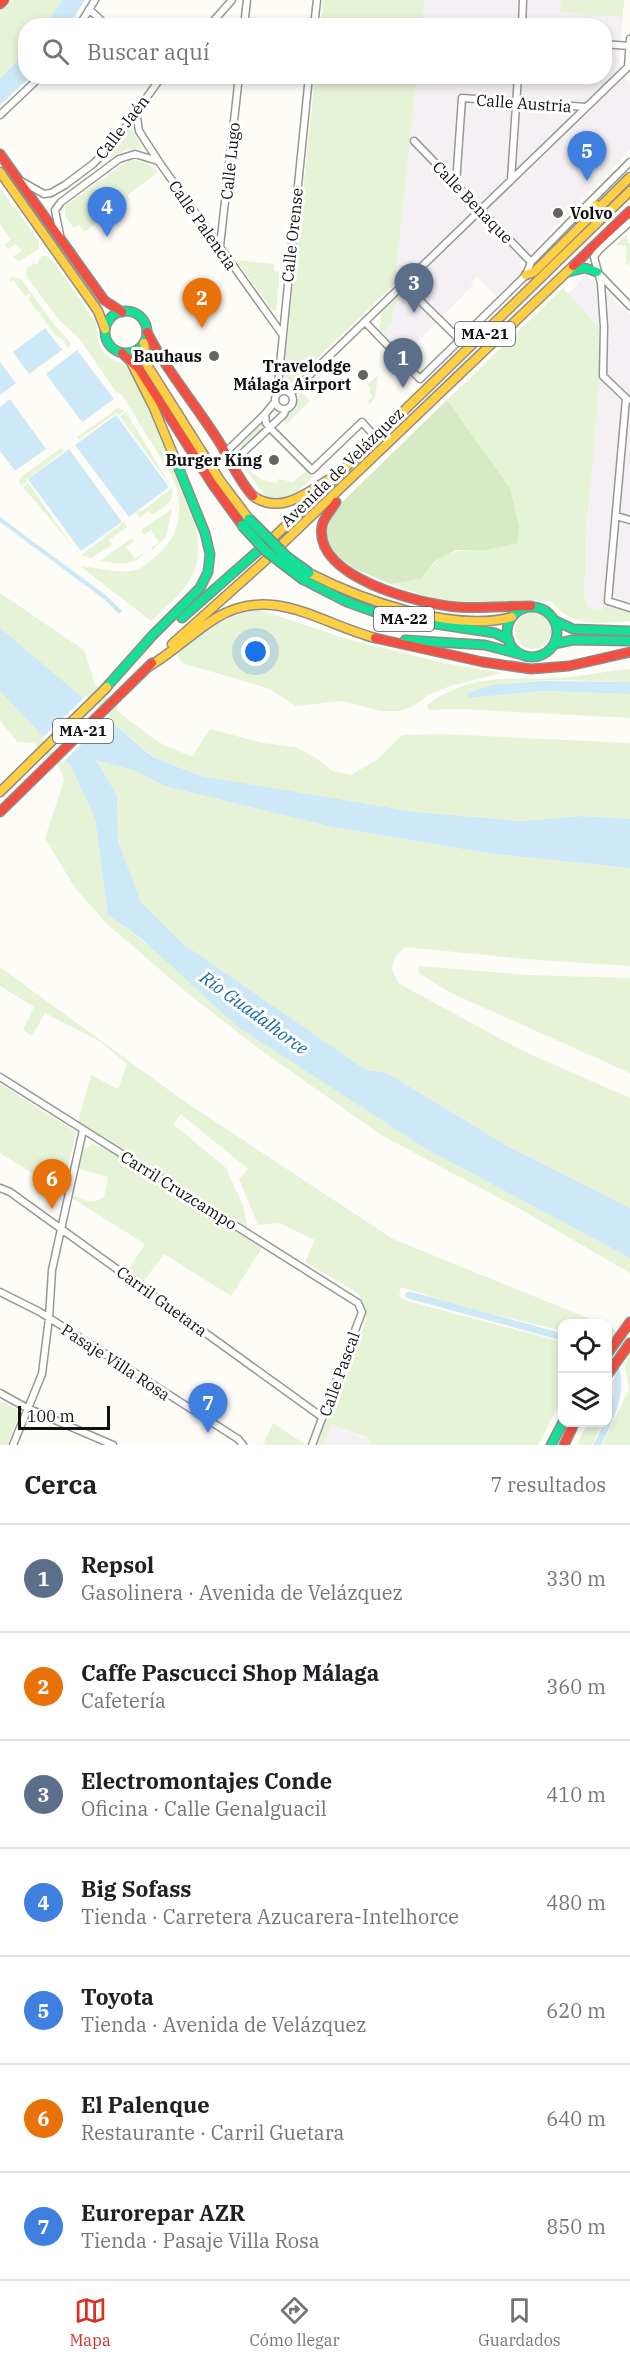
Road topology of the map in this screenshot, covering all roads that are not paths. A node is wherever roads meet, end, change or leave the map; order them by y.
1 (4, 0) edge
2 (95, 0) edge
3 (232, 0) edge
4 (247, 0) edge
5 (317, 0) edge
6 (524, 0) edge
7 (0, 4) edge
8 (89, 9) junction
9 (84, 18) edge
10 (99, 18) edge
11 (216, 18) edge
12 (245, 18) edge
13 (315, 18) edge
14 (523, 18) edge
15 (630, 39) edge
16 (612, 45) edge
17 (629, 46) edge
18 (629, 69) edge
19 (32, 84) edge
20 (157, 84) edge
21 (238, 84) edge
22 (308, 84) edge
23 (518, 84) edge
24 (517, 102) junction
25 (586, 107) junction
26 (136, 111) junction
27 (0, 114) edge
28 (414, 141) dead end
29 (0, 154) edge
30 (159, 162) junction
31 (630, 162) edge
32 (0, 172) edge
33 (630, 177) edge
34 (18, 179) junction
35 (511, 180) junction
36 (456, 184) junction
37 (630, 191) edge
38 (609, 196) junction
39 (480, 210) junction
40 (630, 211) edge
41 (575, 218) junction
42 (630, 222) edge
43 (60, 236) junction
44 (604, 236) junction
45 (220, 246) junction
46 (599, 250) junction
47 (531, 262) junction
48 (597, 272) junction
49 (565, 273) junction
50 (526, 275) junction
51 (403, 284) junction
52 (630, 306) edge
53 (122, 312) junction
54 (365, 321) junction
55 (105, 329) junction
56 (489, 329) junction
57 (147, 332) junction
58 (282, 334) junction
59 (460, 340) junction
60 (144, 343) junction
61 (126, 356) junction
62 (291, 393) junction
63 (277, 394) junction
64 (628, 401) edge
65 (275, 402) junction
66 (286, 409) junction
67 (265, 414) junction
68 (270, 428) junction
69 (370, 431) dead end
70 (226, 452) junction
71 (380, 452) junction
72 (231, 465) junction
73 (338, 474) junction
74 (616, 516) junction
75 (630, 520) edge
76 (245, 522) junction
77 (270, 548) junction
78 (307, 576) junction
79 (531, 606) junction
80 (630, 608) edge
81 (512, 617) junction
82 (556, 621) junction
83 (630, 631) edge
84 (354, 632) junction
85 (155, 638) junction
86 (508, 640) junction
87 (630, 641) edge
88 (554, 644) junction
89 (167, 651) junction
90 (630, 652) edge
91 (523, 655) junction
92 (0, 792) edge
93 (0, 812) edge
94 (0, 1077) edge
95 (83, 1130) junction
96 (0, 1188) edge
97 (61, 1229) junction
98 (0, 1292) edge
99 (358, 1303) joint
100 (49, 1318) junction
101 (630, 1322) edge
102 (630, 1343) edge
103 (612, 1347) edge
104 (609, 1373) edge
105 (0, 1394) edge
106 (27, 1408) junction
107 (322, 1417) junction
108 (560, 1427) edge
109 (573, 1427) edge
110 (13, 1445) edge
111 (113, 1445) edge
112 (243, 1445) edge
113 (312, 1445) edge
114 (551, 1445) edge
115 (564, 1445) edge

1 - 7 main road
2 - 8 street
3 - 11 street
4 - 12 street
5 - 13 street
6 - 14 street
8 - 9 street
8 - 10 street
15 - 17 street
16 - 17 street
17 - 18 street
18 - 25 street
19 - 27 street
20 - 26 street, Calle Jaén
21 - 45 street, Calle Lugo
22 - 58 street, Calle Orense
23 - 24 street
24 - 25 street, Calle Austria
24 - 35 street
24 - 36 street, Calle Austria
25 - 35 street
26 - 30 street, Calle Palencia
26 - 34 street, Calle Jaén
28 - 36 street, Calle Benaque
29 - 34 main road
30 - 43 street, Calle Jaén
30 - 45 street, Calle Palencia
31 - 41 street
32 - 55 main road
33 - 38 main road
34 - 43 main road
35 - 39 street
36 - 39 street, Calle Benaque
37 - 56 main road, Avenida de Velázquez / MA-21
38 - 41 main road
38 - 50 main road
39 - 47 street, Calle Benaque
39 - 51 street
40 - 44 main road, Avenida de Velázquez / MA-21
41 - 47 street
42 - 46 street
43 - 53 main road
44 - 46 main road
44 - 49 main road, Avenida de Velázquez / MA-21
45 - 58 street, Calle Palencia
46 - 48 street
47 - 50 street
48 - 49 main road
48 - 52 street
48 - 64 street
49 - 71 main road, Avenida de Velázquez / MA-21
50 - 59 street
51 - 54 street
51 - 59 street
53 - 55 main road
53 - 57 main road
54 - 59 street
54 - 62 street
55 - 61 main road
56 - 59 main road
56 - 73 main road, Avenida de Velázquez / MA-21
57 - 60 main road
57 - 70 main road
58 - 63 street, Calle Orense
60 - 61 main road
60 - 76 main road
61 - 76 main road
61 - 85 main road
62 - 63 street
62 - 66 street
63 - 65 street
64 - 74 street
65 - 66 street
65 - 67 street
66 - 68 street
67 - 68 street
67 - 70 street
68 - 69 street, Avenida de Velázquez
68 - 72 street
70 - 72 main road
71 - 77 main road, Avenida de Velázquez / MA-21
71 - 79 main road
72 - 73 main road
73 - 77 main road, Avenida de Velázquez / MA-21
74 - 75 street
74 - 80 street
76 - 77 main road, bridge
77 - 78 main road, MA-22, bridge
77 - 85 main road, Avenida de Velázquez / MA-21
77 - 89 main road, Avenida de Velázquez / MA-21
78 - 81 main road, MA-22
78 - 86 main road, MA-22
79 - 81 main road, MA-22
79 - 82 main road
81 - 86 main road
82 - 83 main road
82 - 88 main road
84 - 89 main road
84 - 90 main road
84 - 91 main road
85 - 92 main road, Avenida de Velázquez / MA-21
86 - 91 main road, MA-22
87 - 88 main road
88 - 91 main road
89 - 93 main road, MA-21
94 - 95 street, Carril Cruzcampo
95 - 97 street
95 - 99 street, Carril Cruzcampo
96 - 97 street, Carril Guetara
97 - 100 street
97 - 107 street, Carril Guetara
98 - 100 street, Pasaje Villa Rosa
99 - 107 street, Calle Pascal
100 - 106 street
100 - 112 street, Pasaje Villa Rosa
101 - 103 main road
102 - 104 main road
105 - 106 street
106 - 110 street
106 - 111 street
107 - 113 street, Calle Pascal
108 - 114 main road
109 - 115 main road

